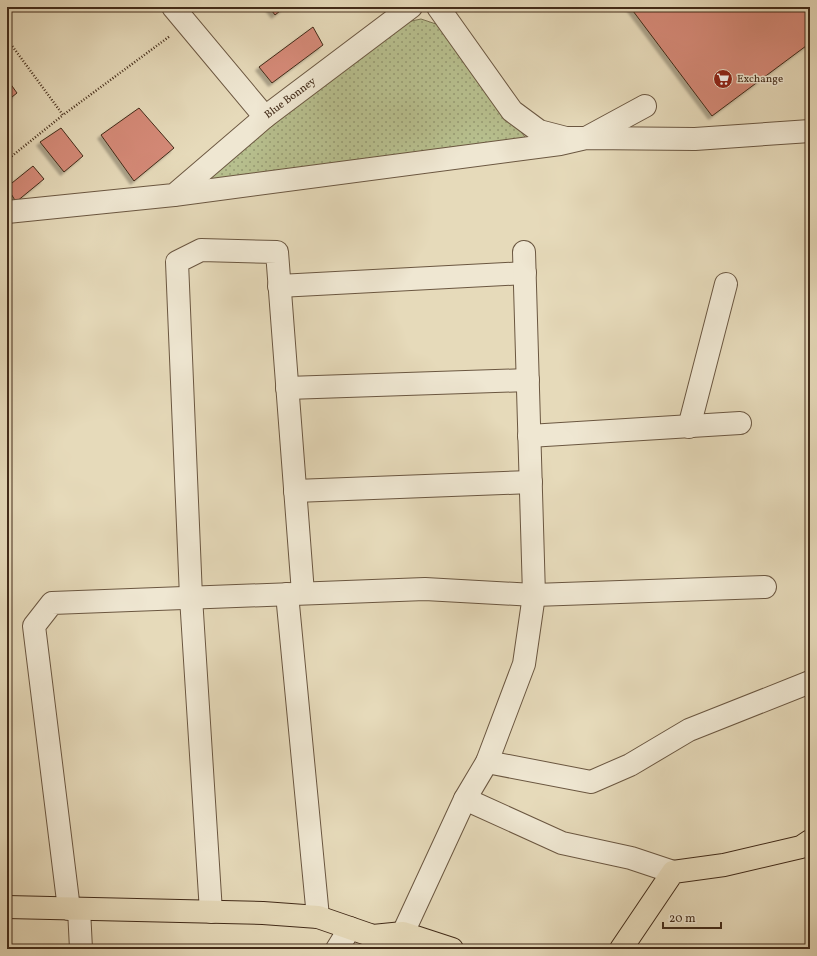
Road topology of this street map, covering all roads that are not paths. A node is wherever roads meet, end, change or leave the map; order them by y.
1 (411, 7) edge
2 (438, 7) edge
3 (180, 15) edge
4 (646, 106) dead end
5 (265, 117) junction
6 (810, 131) edge
7 (586, 138) junction
8 (174, 195) junction
9 (7, 212) edge
10 (726, 284) dead end
11 (279, 286) junction
12 (528, 380) junction
13 (287, 388) junction
14 (740, 423) dead end
15 (689, 427) junction
16 (529, 436) junction
17 (530, 482) junction
18 (295, 491) junction
19 (764, 588) dead end
20 (295, 594) junction
21 (534, 595) junction
22 (191, 597) junction
23 (810, 682) edge
24 (487, 762) junction
25 (465, 799) junction
26 (810, 841) edge
27 (673, 872) junction
28 (7, 907) edge
29 (74, 909) junction
30 (211, 912) junction
31 (318, 917) junction
32 (350, 928) junction
33 (403, 933) junction
34 (377, 943) edge
35 (81, 949) edge
36 (337, 949) edge
37 (452, 949) edge
38 (621, 949) edge

1 - 5 street, Blue Bonney
2 - 7 street
3 - 5 street, Blue Bonney
4 - 7 street
5 - 8 street
6 - 7 street
7 - 8 street
8 - 9 street
10 - 15 street
11 - 12 street
11 - 13 street
11 - 22 street
12 - 13 street
12 - 16 street
13 - 18 street
14 - 15 street
15 - 16 street
16 - 17 street
17 - 18 street
17 - 21 street
18 - 20 street
19 - 21 street
20 - 21 street
20 - 22 street
20 - 31 street
21 - 24 street
22 - 29 street
22 - 30 street
23 - 24 street
24 - 25 street
25 - 27 street
25 - 33 street
26 - 27 main road
27 - 38 main road
28 - 29 main road
29 - 30 main road
29 - 35 street
30 - 31 main road
31 - 32 main road
32 - 34 main road
32 - 36 street
33 - 34 main road
33 - 37 main road

